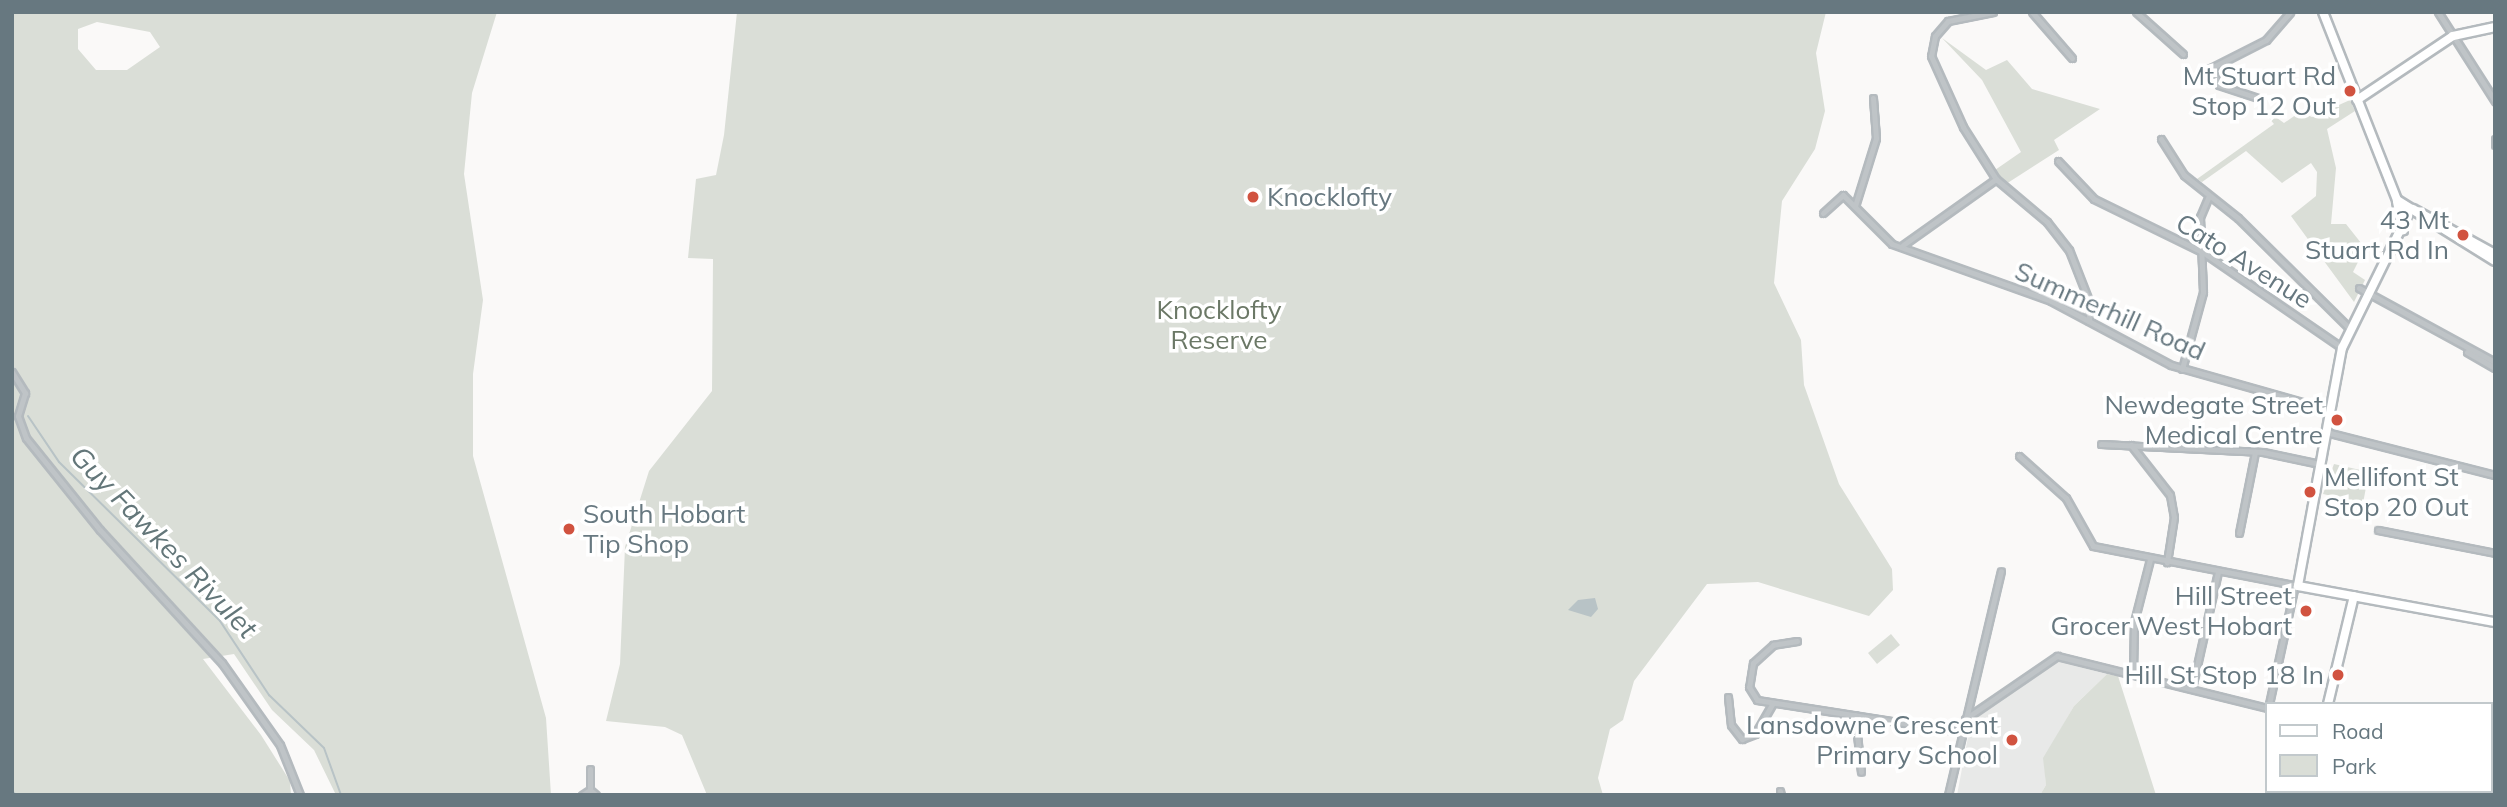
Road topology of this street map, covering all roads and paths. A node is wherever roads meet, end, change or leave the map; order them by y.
1 (1993, 12) edge
2 (2032, 12) edge
3 (2136, 12) edge
4 (2290, 12) edge
5 (2323, 12) edge
6 (2438, 12) edge
7 (2495, 27) edge
8 (2453, 36) junction
9 (2183, 54) dead end
10 (2072, 58) dead end
11 (1872, 98) dead end
12 (2258, 98) dead end
13 (2250, 99) junction
14 (2357, 100) junction
15 (2495, 101) edge
16 (2251, 107) dead end
17 (2161, 139) dead end
18 (2058, 161) dead end
19 (1996, 179) junction
20 (2209, 196) junction
21 (2397, 200) junction
22 (1856, 206) junction
23 (2410, 210) junction
24 (1823, 213) dead end
25 (2403, 220) junction
26 (2403, 230) junction
27 (1903, 245) junction
28 (2204, 253) junction
29 (2495, 254) edge
30 (2495, 261) edge
31 (2359, 288) dead end
32 (2368, 294) junction
33 (2089, 321) junction
34 (2350, 328) junction
35 (2342, 348) junction
36 (2465, 351) junction
37 (2495, 362) edge
38 (2495, 368) edge
39 (2182, 369) junction
40 (12, 372) edge
41 (2330, 410) junction
42 (2326, 432) junction
43 (2101, 444) dead end
44 (2131, 445) junction
45 (2255, 452) junction
46 (2018, 456) dead end
47 (2320, 464) junction
48 (2495, 475) edge
49 (2378, 530) dead end
50 (2239, 533) dead end
51 (2495, 553) edge
52 (2150, 559) junction
53 (2166, 562) junction
54 (2001, 571) dead end
55 (2218, 572) junction
56 (2296, 586) junction
57 (2354, 596) junction
58 (2495, 622) edge
59 (1797, 641) dead end
60 (2133, 673) junction
61 (2192, 688) junction
62 (1728, 696) dead end
63 (2269, 702) edge
64 (2328, 702) edge
65 (1772, 704) junction
66 (2266, 706) edge
67 (1855, 715) junction
68 (1965, 719) junction
69 (1962, 732) junction
70 (590, 769) dead end
71 (1861, 772) dead end
72 (590, 790) junction
73 (300, 795) edge
74 (582, 795) edge
75 (596, 795) edge
76 (1948, 795) edge

1 - 19 street
2 - 10 street
3 - 9 street
4 - 13 street
5 - 14 street
6 - 8 street
7 - 8 street
8 - 14 street
8 - 15 street
11 - 22 street
12 - 13 street
13 - 16 street
14 - 21 street
17 - 20 street
18 - 28 street, Cato Avenue
19 - 27 street
19 - 33 street
20 - 28 street
20 - 34 street
21 - 23 street
21 - 25 street
22 - 24 street
22 - 27 street, Summerhill Road
23 - 25 street
23 - 26 street
23 - 29 street
23 - 30 street
25 - 26 street
26 - 32 street
27 - 33 street, Summerhill Road
28 - 35 street, Cato Avenue
28 - 39 street
31 - 32 street
32 - 34 street
32 - 36 street
33 - 39 street, Summerhill Road
34 - 35 street
35 - 41 street
36 - 37 street
36 - 38 street
39 - 41 street, Summerhill Road
40 - 73 street
41 - 42 street
42 - 47 street
42 - 48 street
43 - 44 street
44 - 45 street
44 - 53 street
45 - 47 street
45 - 50 street
46 - 52 street
47 - 56 street
49 - 51 street
52 - 53 street
52 - 60 street
53 - 55 street
54 - 68 street
55 - 56 street
55 - 61 street
56 - 57 street
56 - 63 street
57 - 58 street
57 - 64 street
59 - 65 street
60 - 61 street
60 - 68 street
61 - 66 street
62 - 65 street
65 - 67 street
67 - 69 street
67 - 71 street
68 - 69 street
69 - 76 street
70 - 72 street
72 - 74 street
72 - 75 street

